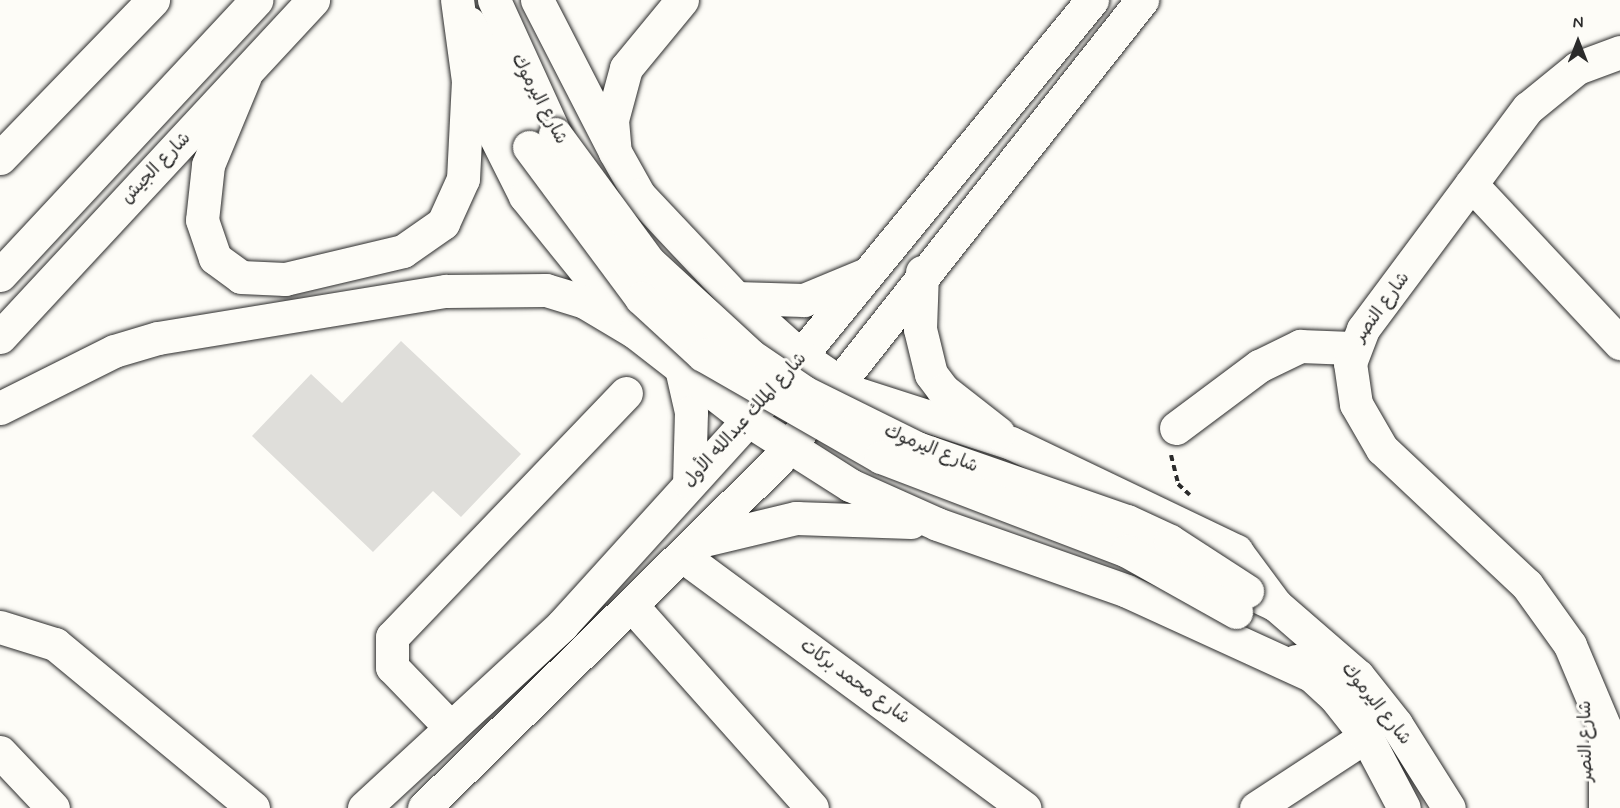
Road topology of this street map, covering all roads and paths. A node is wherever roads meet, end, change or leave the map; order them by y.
1 (243, 0) edge
2 (256, 0) edge
3 (313, 0) edge
4 (458, 0) edge
5 (494, 0) edge
6 (682, 0) edge
7 (1092, 0) edge
8 (1142, 0) edge
9 (146, 10) edge
10 (543, 11) edge
11 (211, 49) junction
12 (1620, 52) edge
13 (245, 76) junction
14 (468, 81) junction
15 (542, 141) junction
16 (615, 152) junction
17 (0, 158) edge
18 (1471, 184) junction
19 (922, 272) junction
20 (0, 274) edge
21 (864, 275) junction
22 (736, 298) junction
23 (634, 332) junction
24 (0, 336) edge
25 (1620, 343) edge
26 (1352, 348) junction
27 (802, 357) junction
28 (681, 368) junction
29 (838, 382) junction
30 (626, 393) dead end
31 (877, 402) junction
32 (0, 408) edge
33 (748, 420) junction
34 (1174, 437) joint
35 (1011, 443) junction
36 (787, 448) junction
37 (825, 472) junction
38 (689, 482) junction
39 (1178, 484) dead end
40 (937, 524) junction
41 (692, 549) junction
42 (1253, 603) junction
43 (633, 607) junction
44 (0, 627) edge
45 (1584, 674) junction
46 (1313, 676) junction
47 (451, 728) junction
48 (1366, 736) junction
49 (0, 752) edge
50 (53, 808) edge
51 (253, 808) edge
52 (364, 808) edge
53 (424, 808) edge
54 (812, 808) edge
55 (1025, 808) edge
56 (1256, 808) edge
57 (1404, 808) edge
58 (1449, 808) edge
59 (1585, 808) edge
60 (1605, 808) edge

1 - 11 main road
2 - 11 main road
3 - 13 main road, شارع الجيش
4 - 14 main road
4 - 15 main road, شارع اليرموك
5 - 15 main road, شارع اليرموك
6 - 16 main road
7 - 21 main road, شارع الملك عبدالله الأول
8 - 19 main road
9 - 17 main road
10 - 16 main road
11 - 20 main road
12 - 18 main road, شارع النصر
13 - 14 main road
13 - 24 main road, شارع الجيش
14 - 23 main road
15 - 42 main road, شارع اليرموك, bridge
16 - 22 main road
18 - 25 main road
18 - 26 main road, شارع النصر
19 - 29 main road
19 - 35 main road
21 - 22 main road
21 - 27 main road, شارع الملك عبدالله الأول
22 - 27 main road
23 - 28 main road
23 - 32 main road
26 - 34 main road
26 - 45 main road, شارع النصر
27 - 29 main road
27 - 33 main road, شارع الملك عبدالله الأول
28 - 33 main road
28 - 38 main road
29 - 31 main road
29 - 36 main road
30 - 47 main road
31 - 35 main road
31 - 37 main road
33 - 36 main road
33 - 38 main road, شارع الملك عبدالله الأول
34 - 39 path
35 - 42 main road
36 - 37 main road
36 - 41 main road
37 - 40 main road
38 - 47 main road, شارع الملك عبدالله الأول
40 - 41 main road
40 - 46 main road
41 - 43 main road
41 - 55 main road, شارع محمد بركات
42 - 46 main road, شارع اليرموك
42 - 58 main road, شارع اليرموك
43 - 53 main road
43 - 54 main road
44 - 51 main road
45 - 59 main road, شارع النصر
45 - 60 main road, شارع النصر
46 - 48 main road, شارع اليرموك
47 - 52 main road, شارع الملك عبدالله الأول
48 - 56 main road
48 - 57 main road, شارع اليرموك
49 - 50 main road

